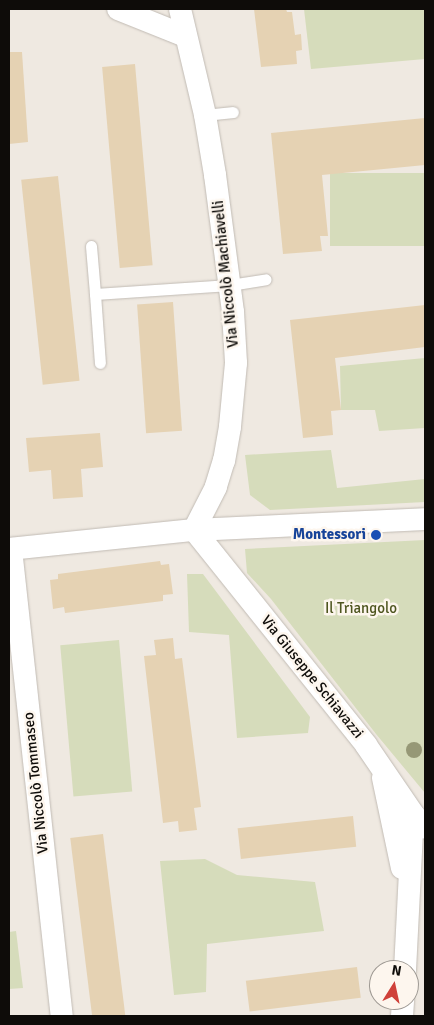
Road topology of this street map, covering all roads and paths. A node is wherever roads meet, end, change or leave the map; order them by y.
1 (118, 9) edge
2 (180, 9) edge
3 (185, 36) junction
4 (233, 112) dead end
5 (205, 115) junction
6 (91, 246) dead end
7 (266, 279) dead end
8 (230, 285) junction
9 (95, 294) junction
10 (100, 363) dead end
11 (425, 519) edge
12 (194, 530) junction
13 (10, 549) edge
14 (380, 766) junction
15 (419, 821) edge
16 (425, 879) edge
17 (408, 894) junction
18 (405, 960) edge
19 (62, 1016) edge

1 - 3 street
2 - 3 street, Via Niccolò Machiavelli
3 - 5 street, Via Niccolò Machiavelli
4 - 5 lane
5 - 8 street, Via Niccolò Machiavelli
6 - 9 lane
7 - 8 lane
8 - 9 lane
8 - 12 street, Via Niccolò Machiavelli
9 - 10 lane
11 - 12 street
12 - 13 street
12 - 14 street, Via Giuseppe Schiavazzi
13 - 19 street, Via Niccolò Tommaseo
14 - 15 street, Via Giuseppe Schiavazzi
14 - 17 street
15 - 17 street
16 - 17 street
17 - 18 street

